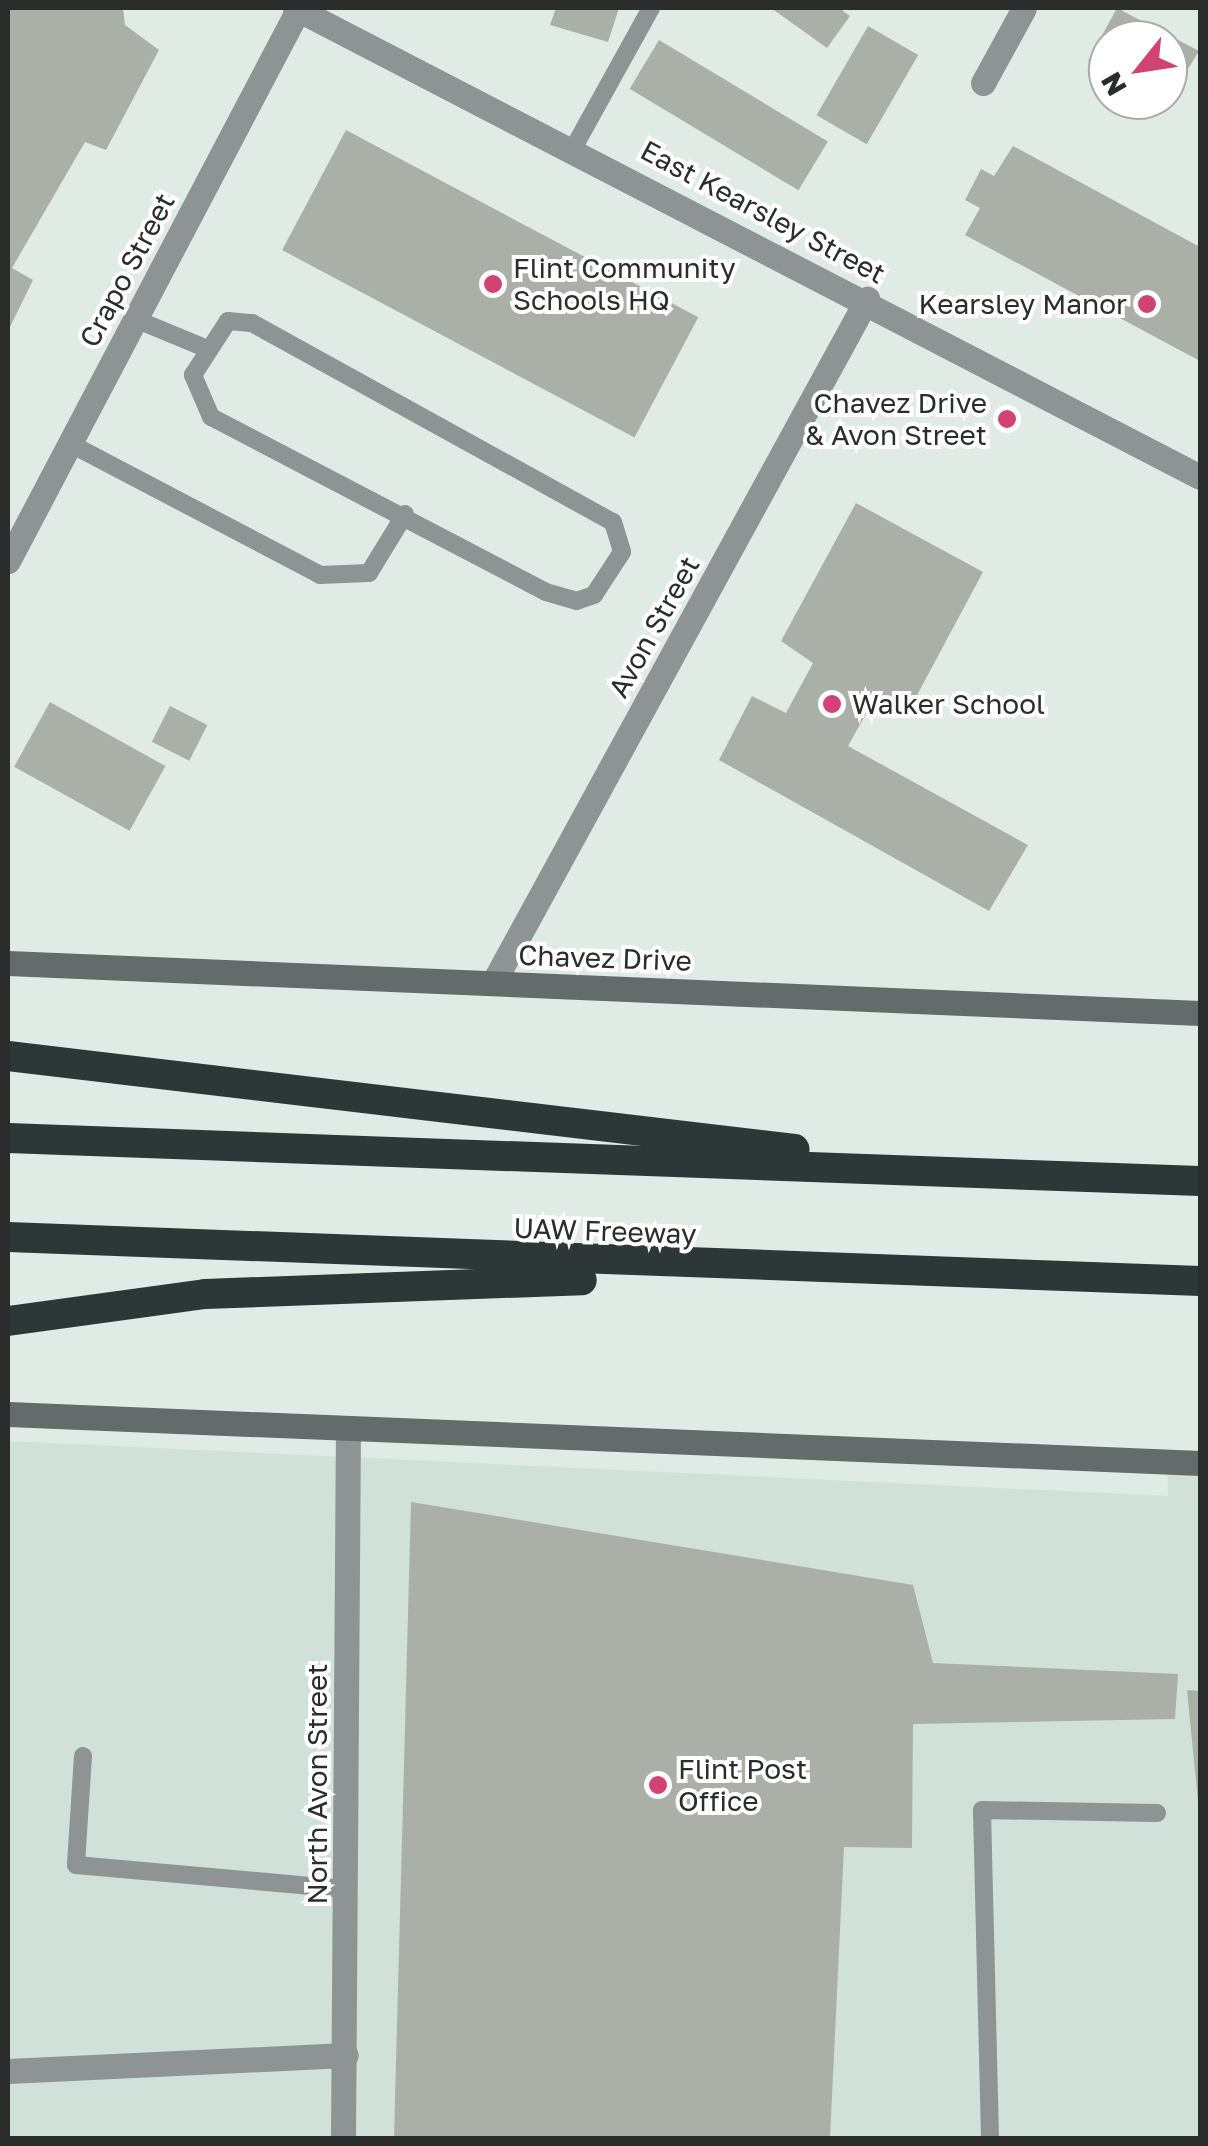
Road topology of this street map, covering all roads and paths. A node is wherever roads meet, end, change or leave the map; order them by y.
1 (297, 8) edge
2 (651, 8) edge
3 (1024, 8) edge
4 (983, 83) dead end
5 (574, 148) junction
6 (866, 299) junction
7 (135, 319) junction
8 (204, 347) junction
9 (69, 443) junction
10 (1200, 478) edge
11 (405, 514) junction
12 (9, 554) edge
13 (8, 962) edge
14 (493, 983) junction
15 (1200, 1013) edge
16 (8, 1056) edge
17 (8, 1138) edge
18 (982, 1173) junction
19 (1200, 1181) edge
20 (8, 1237) edge
21 (808, 1272) junction
22 (1200, 1280) edge
23 (8, 1320) edge
24 (8, 1414) edge
25 (348, 1430) junction
26 (1200, 1463) edge
27 (83, 1756) dead end
28 (1157, 1813) dead end
29 (346, 1890) junction
30 (346, 2055) junction
31 (8, 2071) edge
32 (343, 2138) edge
33 (990, 2138) edge

1 - 5 street, East Kearsley Street
1 - 7 street, Crapo Street
2 - 5 lane
3 - 4 street
5 - 6 street, East Kearsley Street
6 - 10 street, East Kearsley Street
6 - 14 street, Avon Street
7 - 8 lane
7 - 9 street, Crapo Street
8 - 11 lane
8 - 11 lane
9 - 11 lane
9 - 12 street, Crapo Street
13 - 14 main road, Chavez Drive
14 - 15 main road, Chavez Drive
16 - 18 highway
17 - 18 highway
18 - 19 highway
20 - 21 highway, UAW Freeway
21 - 22 highway, UAW Freeway
21 - 23 highway
24 - 25 main road
25 - 26 main road
25 - 29 street, North Avon Street
27 - 29 lane
28 - 33 lane
29 - 30 street, North Avon Street
30 - 31 street
30 - 32 street, North Avon Street

